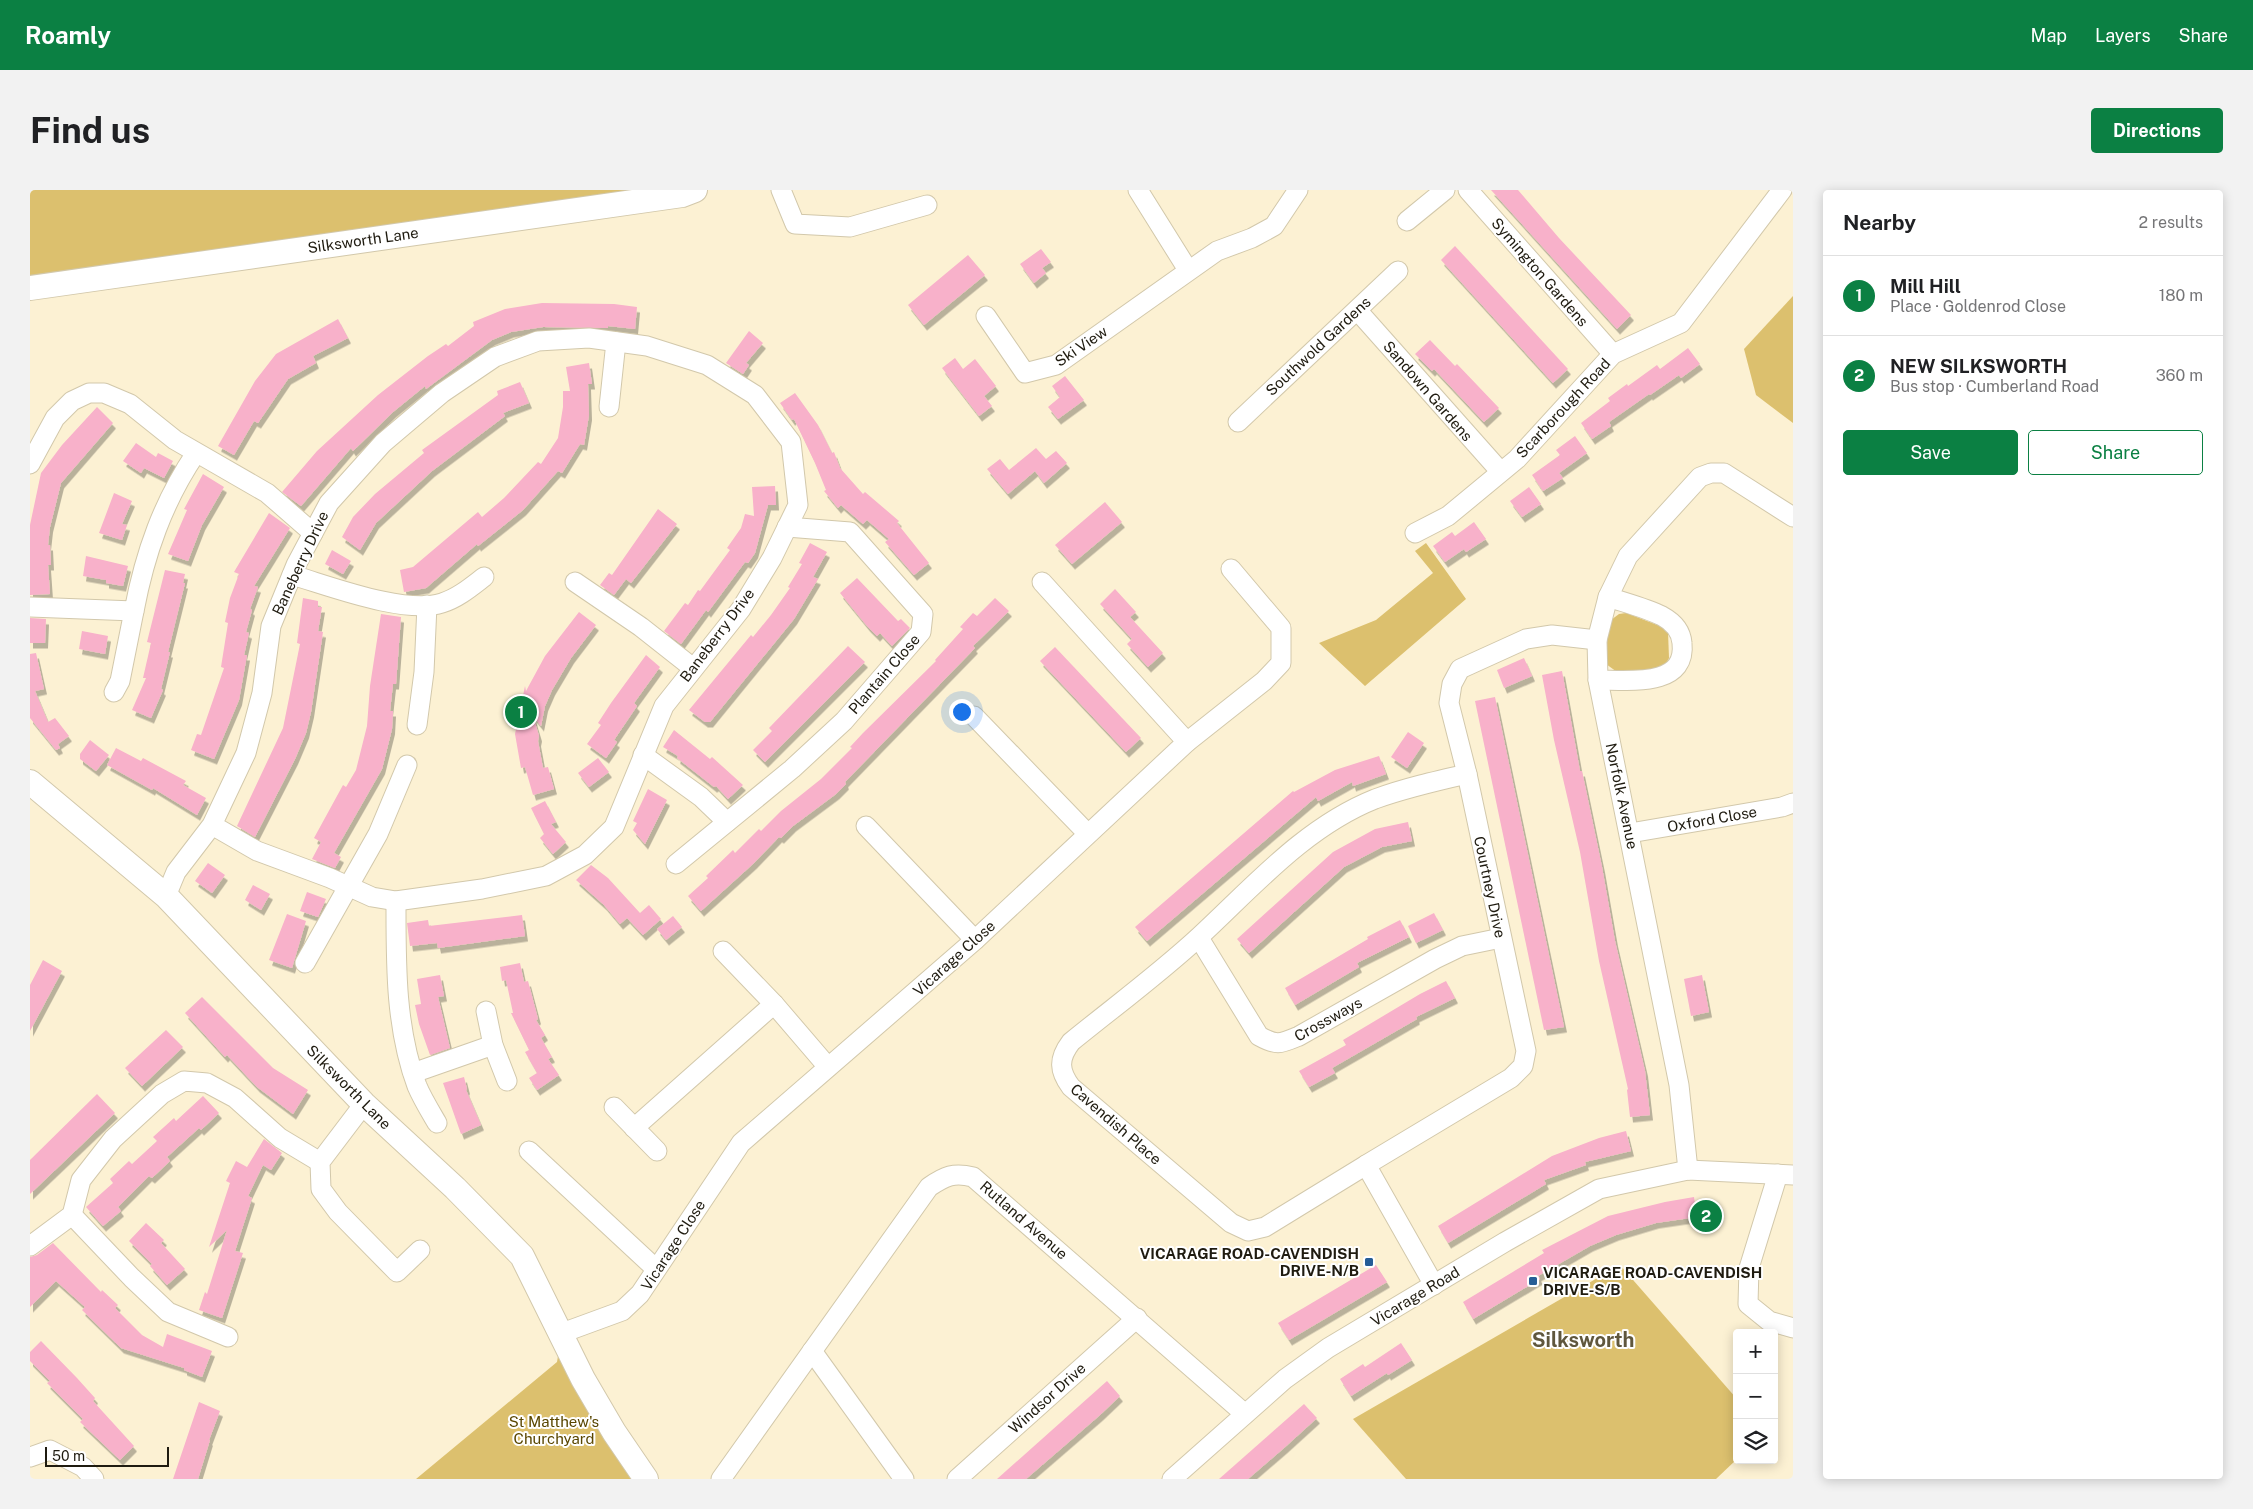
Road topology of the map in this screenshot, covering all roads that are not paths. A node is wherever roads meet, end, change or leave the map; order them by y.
1 (695, 190) edge
2 (781, 190) edge
3 (1138, 190) edge
4 (1298, 190) edge
5 (1445, 190) edge
6 (1468, 190) edge
7 (1782, 190) edge
8 (927, 205) dead end
9 (1407, 221) dead end
10 (1188, 270) junction
11 (1398, 271) dead end
12 (30, 288) edge
13 (1357, 310) junction
14 (986, 316) dead end
15 (616, 342) junction
16 (1613, 354) junction
17 (609, 407) dead end
18 (1238, 422) dead end
19 (196, 453) junction
20 (30, 464) edge
21 (1500, 471) junction
22 (1793, 517) edge
23 (787, 527) junction
24 (313, 533) junction
25 (1415, 533) dead end
26 (1231, 569) dead end
27 (292, 574) junction
28 (484, 576) dead end
29 (575, 582) dead end
30 (1042, 582) dead end
31 (1608, 597) junction
32 (427, 605) junction
33 (30, 607) edge
34 (134, 611) junction
35 (1597, 640) junction
36 (693, 668) junction
37 (1598, 680) junction
38 (114, 692) dead end
39 (974, 716) dead end
40 (417, 725) dead end
41 (1186, 742) junction
42 (643, 755) junction
43 (406, 765) dead end
44 (1467, 774) junction
45 (30, 782) edge
46 (1793, 803) edge
47 (728, 822) junction
48 (212, 825) junction
49 (866, 826) dead end
50 (1087, 833) junction
51 (1630, 833) junction
52 (676, 864) dead end
53 (347, 886) junction
54 (166, 896) junction
55 (396, 901) junction
56 (1199, 938) junction
57 (1501, 938) junction
58 (975, 940) junction
59 (723, 951) dead end
60 (305, 963) dead end
61 (774, 1004) junction
62 (486, 1011) dead end
63 (493, 1045) junction
64 (828, 1067) junction
65 (413, 1073) junction
66 (506, 1081) dead end
67 (364, 1104) junction
68 (614, 1107) dead end
69 (437, 1123) dead end
70 (634, 1128) junction
71 (529, 1151) dead end
72 (657, 1151) dead end
73 (320, 1162) junction
74 (1366, 1165) junction
75 (1688, 1170) junction
76 (1786, 1175) edge
77 (72, 1215) junction
78 (30, 1246) edge
79 (420, 1250) dead end
80 (656, 1269) junction
81 (1434, 1285) junction
82 (1137, 1318) junction
83 (1793, 1328) edge
84 (562, 1333) junction
85 (228, 1337) dead end
86 (812, 1351) junction
87 (1245, 1414) junction
88 (30, 1457) edge
89 (94, 1479) edge
90 (646, 1479) edge
91 (721, 1479) edge
92 (904, 1479) edge
93 (957, 1479) edge
94 (1172, 1479) edge

1 - 12 street, Silksworth Lane
2 - 8 street
3 - 10 street
4 - 10 street, Ski View
5 - 9 street
6 - 16 street, Symington Gardens
7 - 16 street, Scarborough Road
10 - 14 street, Ski View
11 - 13 street, Southwold Gardens
13 - 18 street, Southwold Gardens
13 - 21 street, Sandown Gardens
15 - 17 street
15 - 23 street, Baneberry Drive
15 - 24 street, Baneberry Drive
16 - 21 street, Scarborough Road
19 - 20 street
19 - 24 street
19 - 34 street
21 - 25 street, Scarborough Road
22 - 31 street, Norfolk Avenue
23 - 36 street, Baneberry Drive
23 - 47 street, Plantain Close
24 - 27 street, Baneberry Drive
26 - 41 street, Vicarage Close
27 - 32 street
27 - 48 street, Baneberry Drive
28 - 32 street
29 - 36 street
30 - 41 street
31 - 35 street, Norfolk Avenue
31 - 37 street
32 - 40 street
33 - 34 street
34 - 38 street
35 - 37 street, Norfolk Avenue
35 - 44 street, Courtney Drive
36 - 42 street, Baneberry Drive
37 - 51 street, Norfolk Avenue
39 - 50 street
41 - 50 street, Vicarage Close
42 - 47 street
42 - 55 street, Baneberry Drive
43 - 53 street
44 - 56 street, Cavendish Place
44 - 57 street, Courtney Drive
45 - 54 street, Silksworth Lane
46 - 51 street, Oxford Close
47 - 52 street, Plantain Close
48 - 53 street, Baneberry Drive
48 - 54 street, Baneberry Drive
49 - 58 street
50 - 58 street, Vicarage Close
51 - 75 street, Norfolk Avenue
53 - 55 street, Baneberry Drive
53 - 60 street
54 - 67 street, Silksworth Lane
55 - 65 street
56 - 57 street, Crossways
56 - 74 street, Cavendish Place
57 - 74 street, Courtney Drive
58 - 64 street, Vicarage Close
59 - 61 street
61 - 64 street
61 - 70 street
62 - 63 street
63 - 65 street
63 - 66 street
64 - 80 street, Vicarage Close
65 - 69 street
67 - 73 street
67 - 84 street, Silksworth Lane
68 - 70 street
70 - 72 street
71 - 80 street
73 - 77 street
73 - 79 street
74 - 81 street
75 - 76 street, Vicarage Road
75 - 81 street, Vicarage Road
76 - 83 street
77 - 78 street
77 - 85 street
80 - 84 street, Vicarage Close
81 - 87 street, Vicarage Road
82 - 86 street, Rutland Avenue
82 - 87 street, Rutland Avenue
82 - 93 street, Windsor Drive
84 - 90 street, Silksworth Lane
86 - 91 street, Rutland Avenue
86 - 92 street
87 - 94 street, Vicarage Road
88 - 89 street

